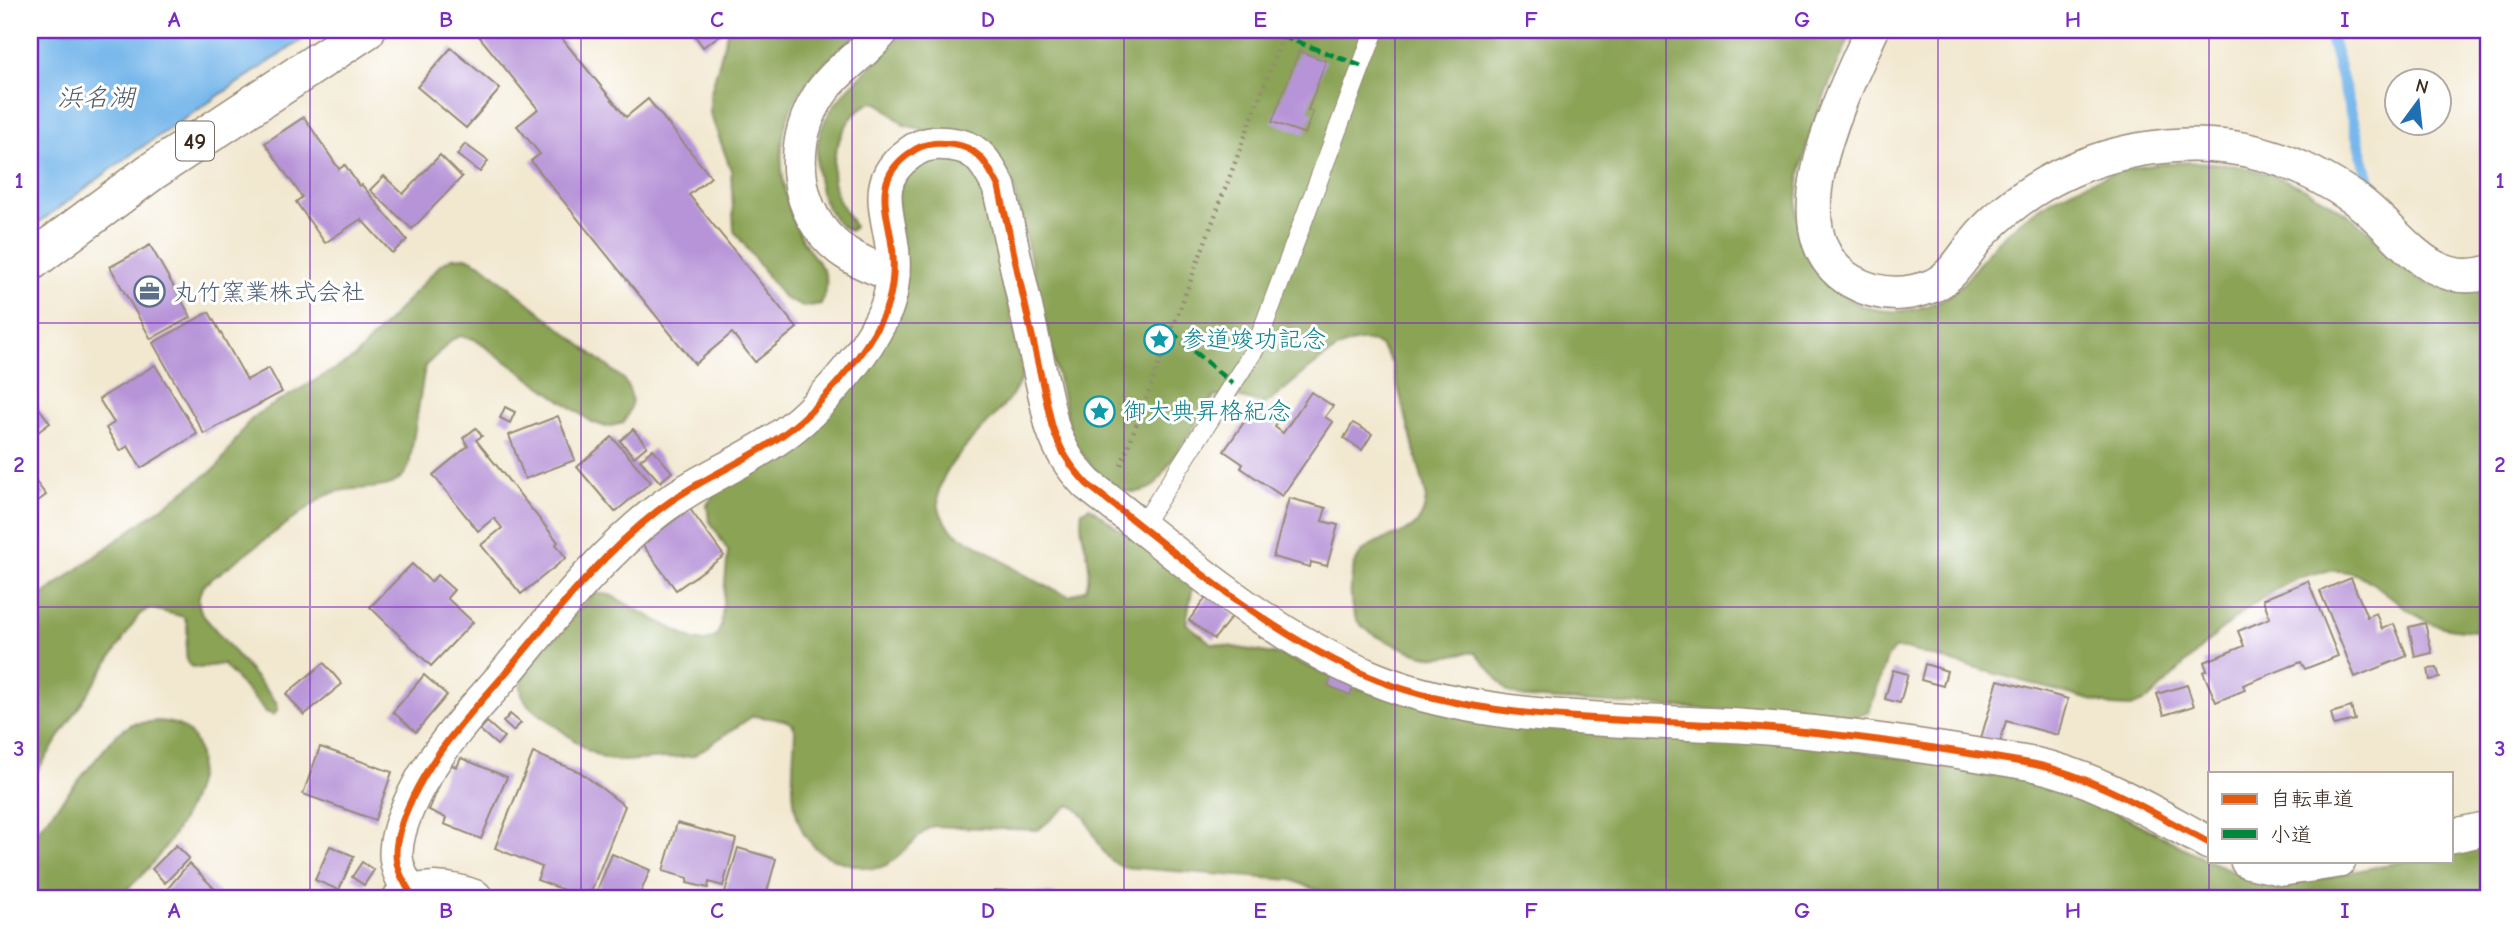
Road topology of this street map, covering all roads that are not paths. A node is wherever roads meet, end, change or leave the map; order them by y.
1 (366, 30) edge
2 (883, 30) edge
3 (1375, 30) edge
4 (1872, 30) edge
5 (30, 262) edge
6 (2489, 272) edge
7 (893, 275) junction
8 (1142, 526) junction
9 (2489, 828) edge
10 (2452, 836) edge
11 (2208, 842) edge
12 (2252, 862) edge
13 (2332, 862) edge
14 (407, 897) edge
15 (474, 899) edge

1 - 5 main road, 49
2 - 7 street
3 - 8 lane
4 - 6 street
7 - 8 street
7 - 14 street
8 - 11 street
9 - 10 street
12 - 13 street
14 - 15 main road

